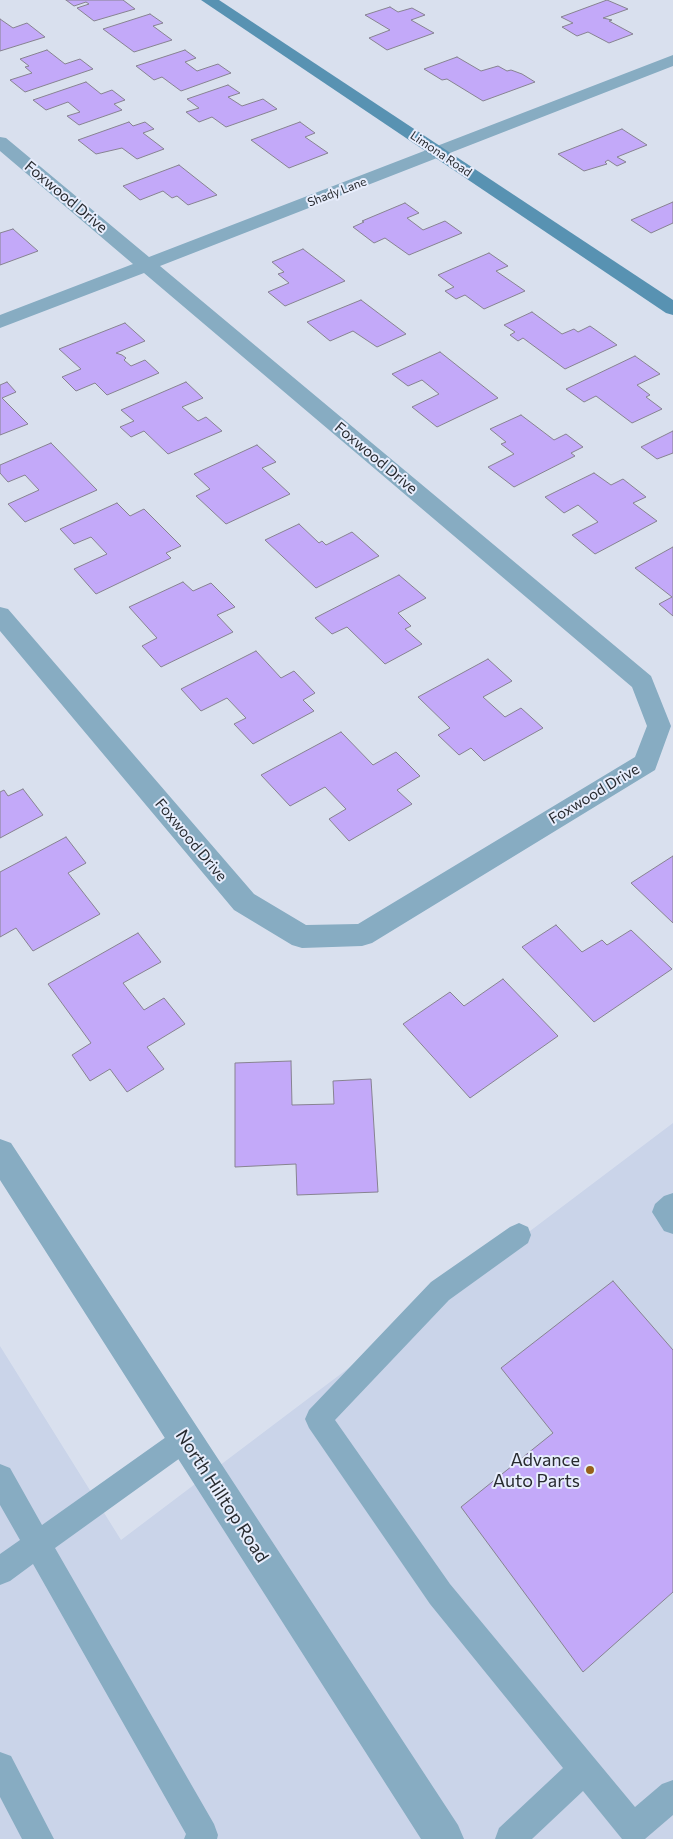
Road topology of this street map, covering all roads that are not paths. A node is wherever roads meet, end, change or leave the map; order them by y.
1 (209, 0) edge
2 (673, 60) edge
3 (0, 142) edge
4 (439, 152) junction
5 (147, 265) junction
6 (673, 309) edge
7 (0, 322) edge
8 (0, 615) edge
9 (0, 1153) edge
10 (673, 1204) edge
11 (673, 1223) edge
12 (520, 1235) dead end
13 (185, 1439) junction
14 (0, 1478) edge
15 (38, 1544) junction
16 (0, 1571) edge
17 (0, 1767) edge
18 (583, 1770) junction
19 (673, 1795) edge
20 (39, 1839) edge
21 (199, 1839) edge
22 (444, 1839) edge
23 (510, 1839) edge

1 - 4 street, Limona Road
2 - 4 street, Shady Lane
3 - 5 street, Foxwood Drive
4 - 5 street, Shady Lane
4 - 6 street, Limona Road
5 - 7 street, Shady Lane
5 - 8 street, Foxwood Drive
9 - 13 street, North Hilltop Road
10 - 11 lane
12 - 18 lane
13 - 15 lane
13 - 22 street, North Hilltop Road
14 - 15 lane
15 - 16 lane
15 - 21 lane
17 - 20 lane
18 - 19 lane
18 - 23 lane

